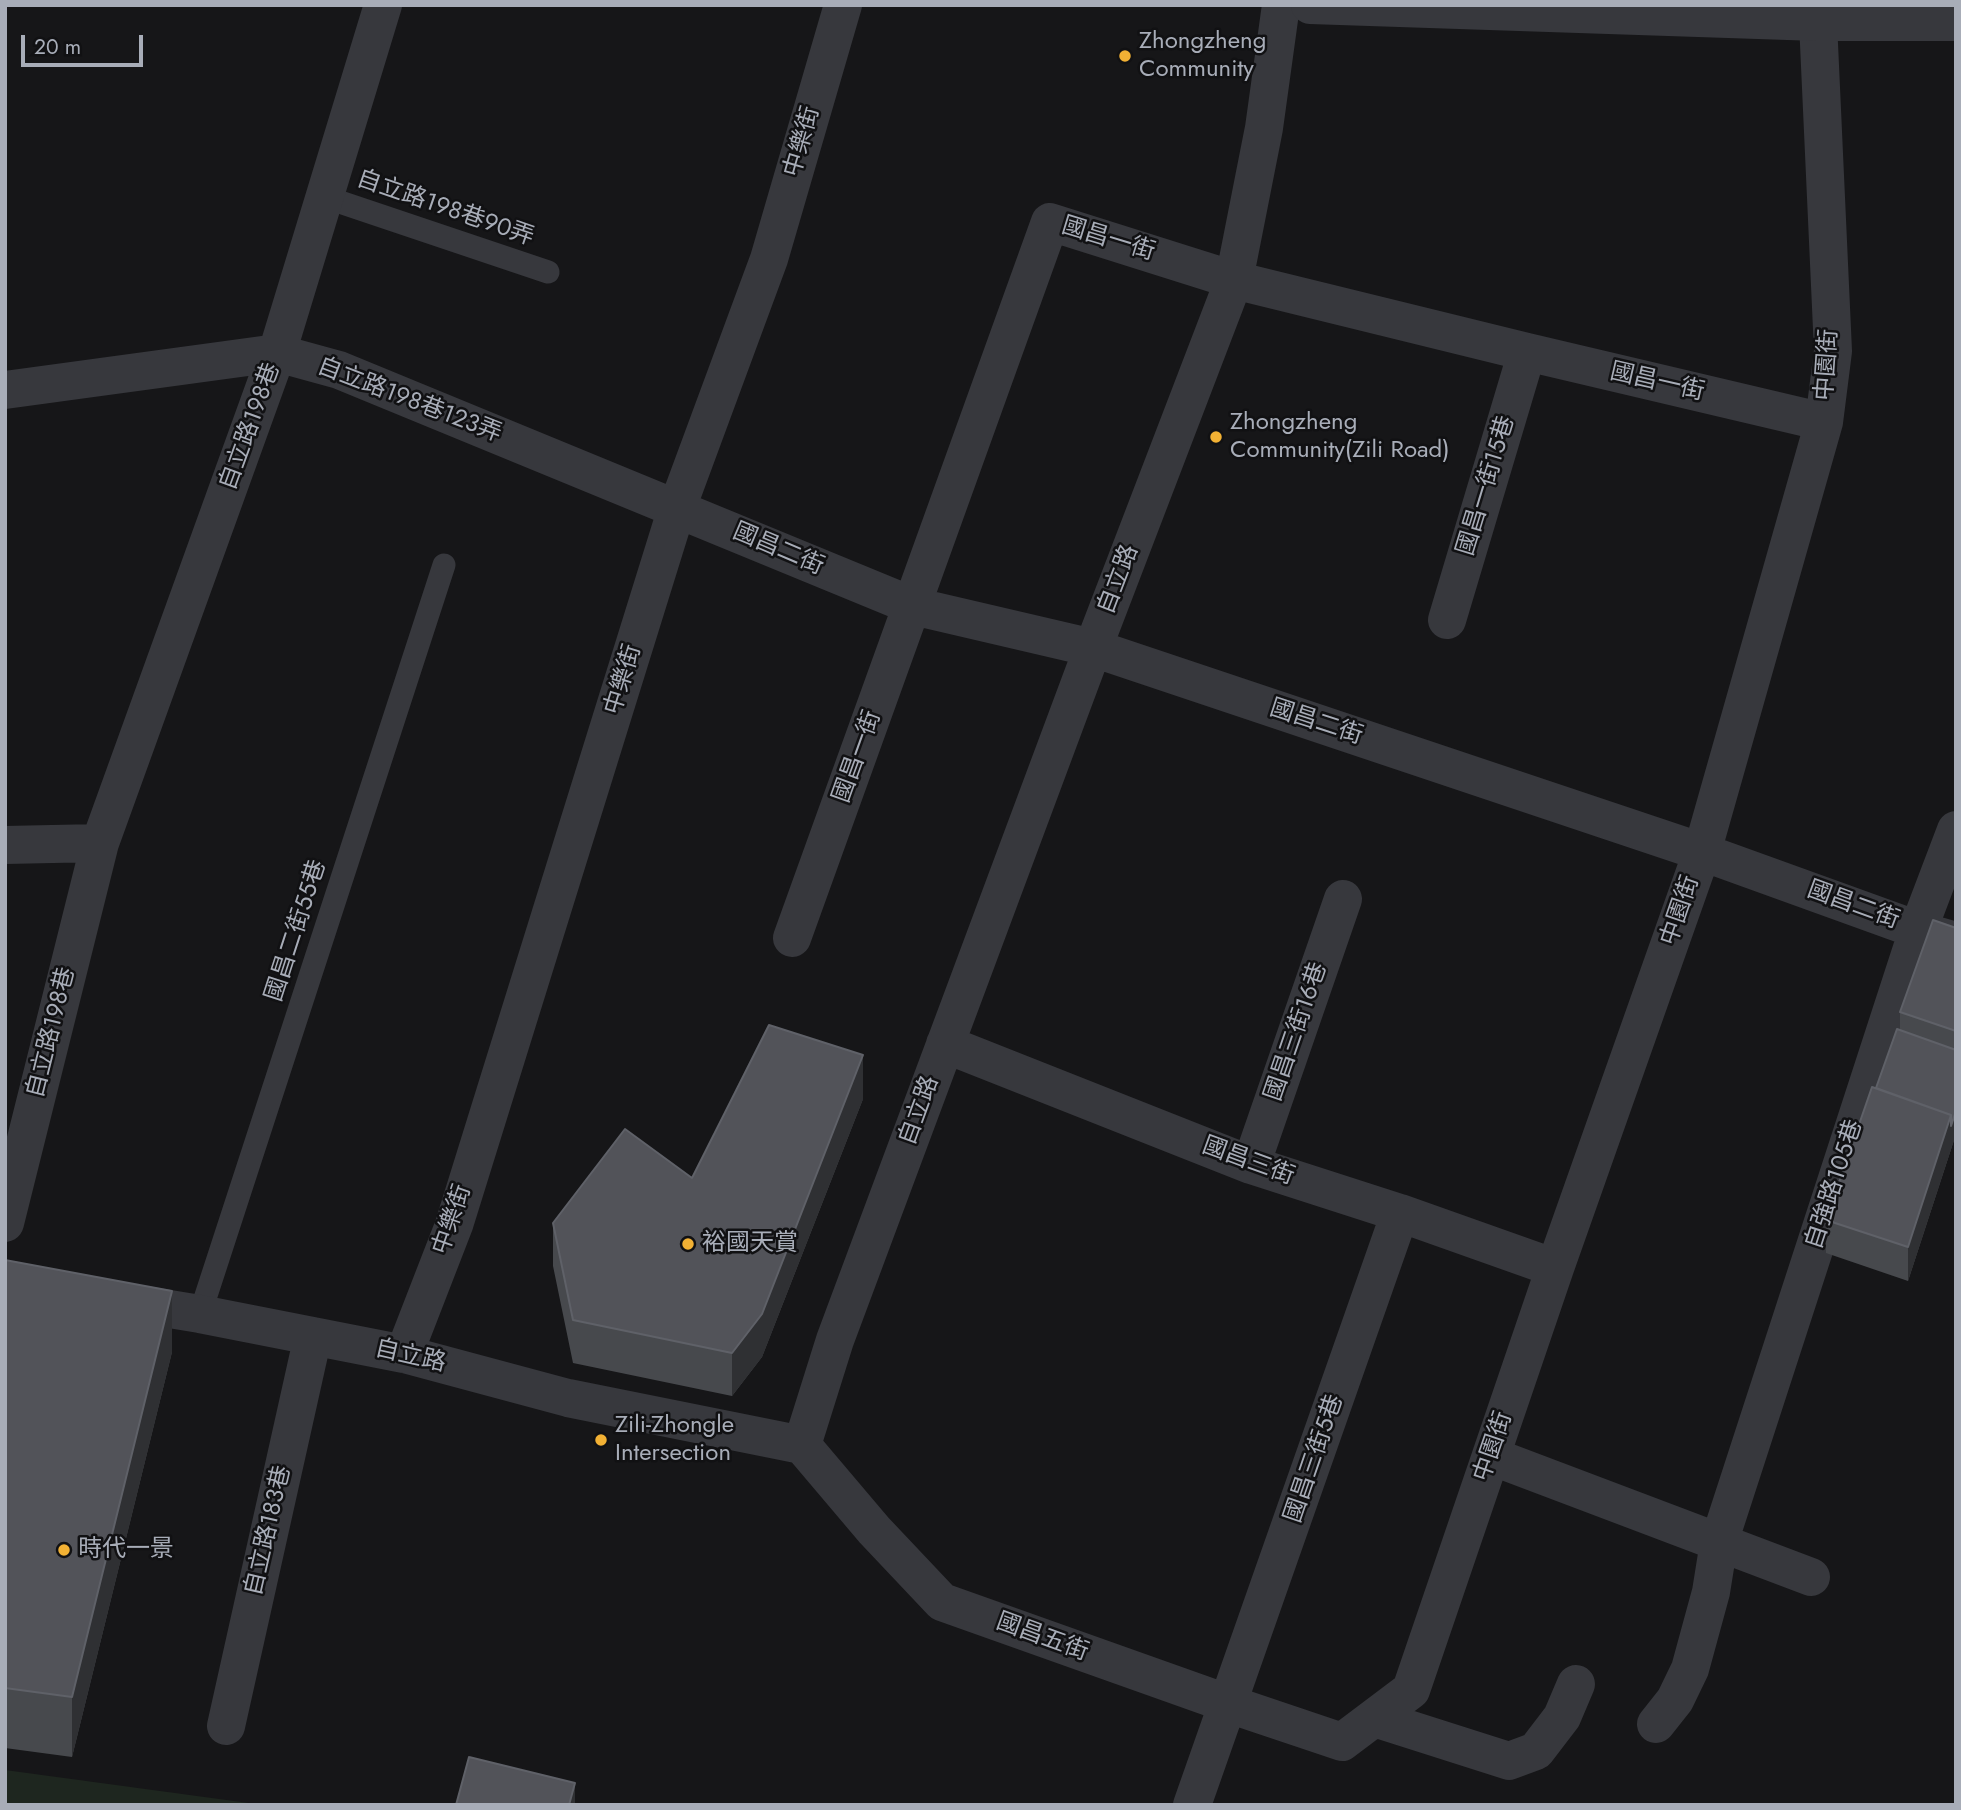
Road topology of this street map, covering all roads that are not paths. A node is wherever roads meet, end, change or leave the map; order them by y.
1 (383, 5) edge
2 (843, 5) edge
3 (1281, 5) edge
4 (1310, 5) edge
5 (1818, 22) junction
6 (1956, 22) edge
7 (325, 197) junction
8 (548, 272) dead end
9 (1234, 280) junction
10 (1527, 352) junction
11 (277, 353) junction
12 (6, 394) edge
13 (1824, 422) junction
14 (677, 508) junction
15 (444, 565) dead end
16 (913, 606) junction
17 (1447, 620) dead end
18 (1093, 648) junction
19 (1956, 830) edge
20 (100, 843) junction
21 (5, 845) edge
22 (1702, 852) junction
23 (1343, 899) dead end
24 (1918, 930) junction
25 (792, 939) dead end
26 (1956, 941) edge
27 (946, 1044) junction
28 (1251, 1165) junction
29 (1400, 1213) junction
30 (5, 1223) edge
31 (1555, 1268) junction
32 (83, 1296) edge
33 (200, 1314) junction
34 (313, 1336) junction
35 (404, 1354) junction
36 (802, 1445) junction
37 (1491, 1456) junction
38 (1719, 1542) junction
39 (1811, 1577) dead end
40 (1576, 1684) dead end
41 (1229, 1704) junction
42 (1374, 1718) junction
43 (1656, 1724) dead end
44 (226, 1727) dead end
45 (1342, 1742) joint
46 (1192, 1805) edge

1 - 7 street, 自立路198巷
2 - 14 street, 中樂街
3 - 9 street, 自立路
4 - 5 street
5 - 6 street
5 - 13 street, 中園街
7 - 8 lane, 自立路198巷90弄
7 - 11 street, 自立路198巷
9 - 10 street, 國昌一街
9 - 16 street, 國昌一街
9 - 18 street, 自立路
10 - 13 street, 國昌一街
10 - 17 street, 國昌一街15巷
11 - 12 street, 自立路198巷123弄
11 - 14 street, 自立路198巷123弄
11 - 20 street, 自立路198巷
13 - 22 street, 中園街
14 - 16 street, 國昌二街
14 - 35 street, 中樂街
15 - 33 lane, 國昌二街55巷
16 - 18 street, 國昌二街
16 - 25 street, 國昌一街
18 - 22 street, 國昌二街
18 - 27 street, 自立路
19 - 24 street, 自強路105巷
20 - 21 street
20 - 30 street, 自立路198巷
22 - 24 street, 國昌二街
22 - 31 street, 中園街
23 - 28 street, 國昌三街16巷
24 - 26 street, 國昌二街
24 - 38 street, 自強路105巷
27 - 28 street, 國昌三街
27 - 36 street, 自立路
28 - 29 street, 國昌三街
29 - 31 street, 國昌三街
29 - 41 street, 國昌三街5巷
31 - 37 street, 中園街
32 - 33 street, 自立路
33 - 34 street, 自立路
34 - 35 street, 自立路
34 - 44 street, 自立路183巷
35 - 36 street, 自立路
36 - 41 street, 國昌五街
37 - 38 street
37 - 42 street, 中園街
38 - 39 street
38 - 43 street, 自強路105巷
40 - 42 street
41 - 45 street, 國昌五街
41 - 46 street, 國昌三街5巷
42 - 45 street, 中園街

